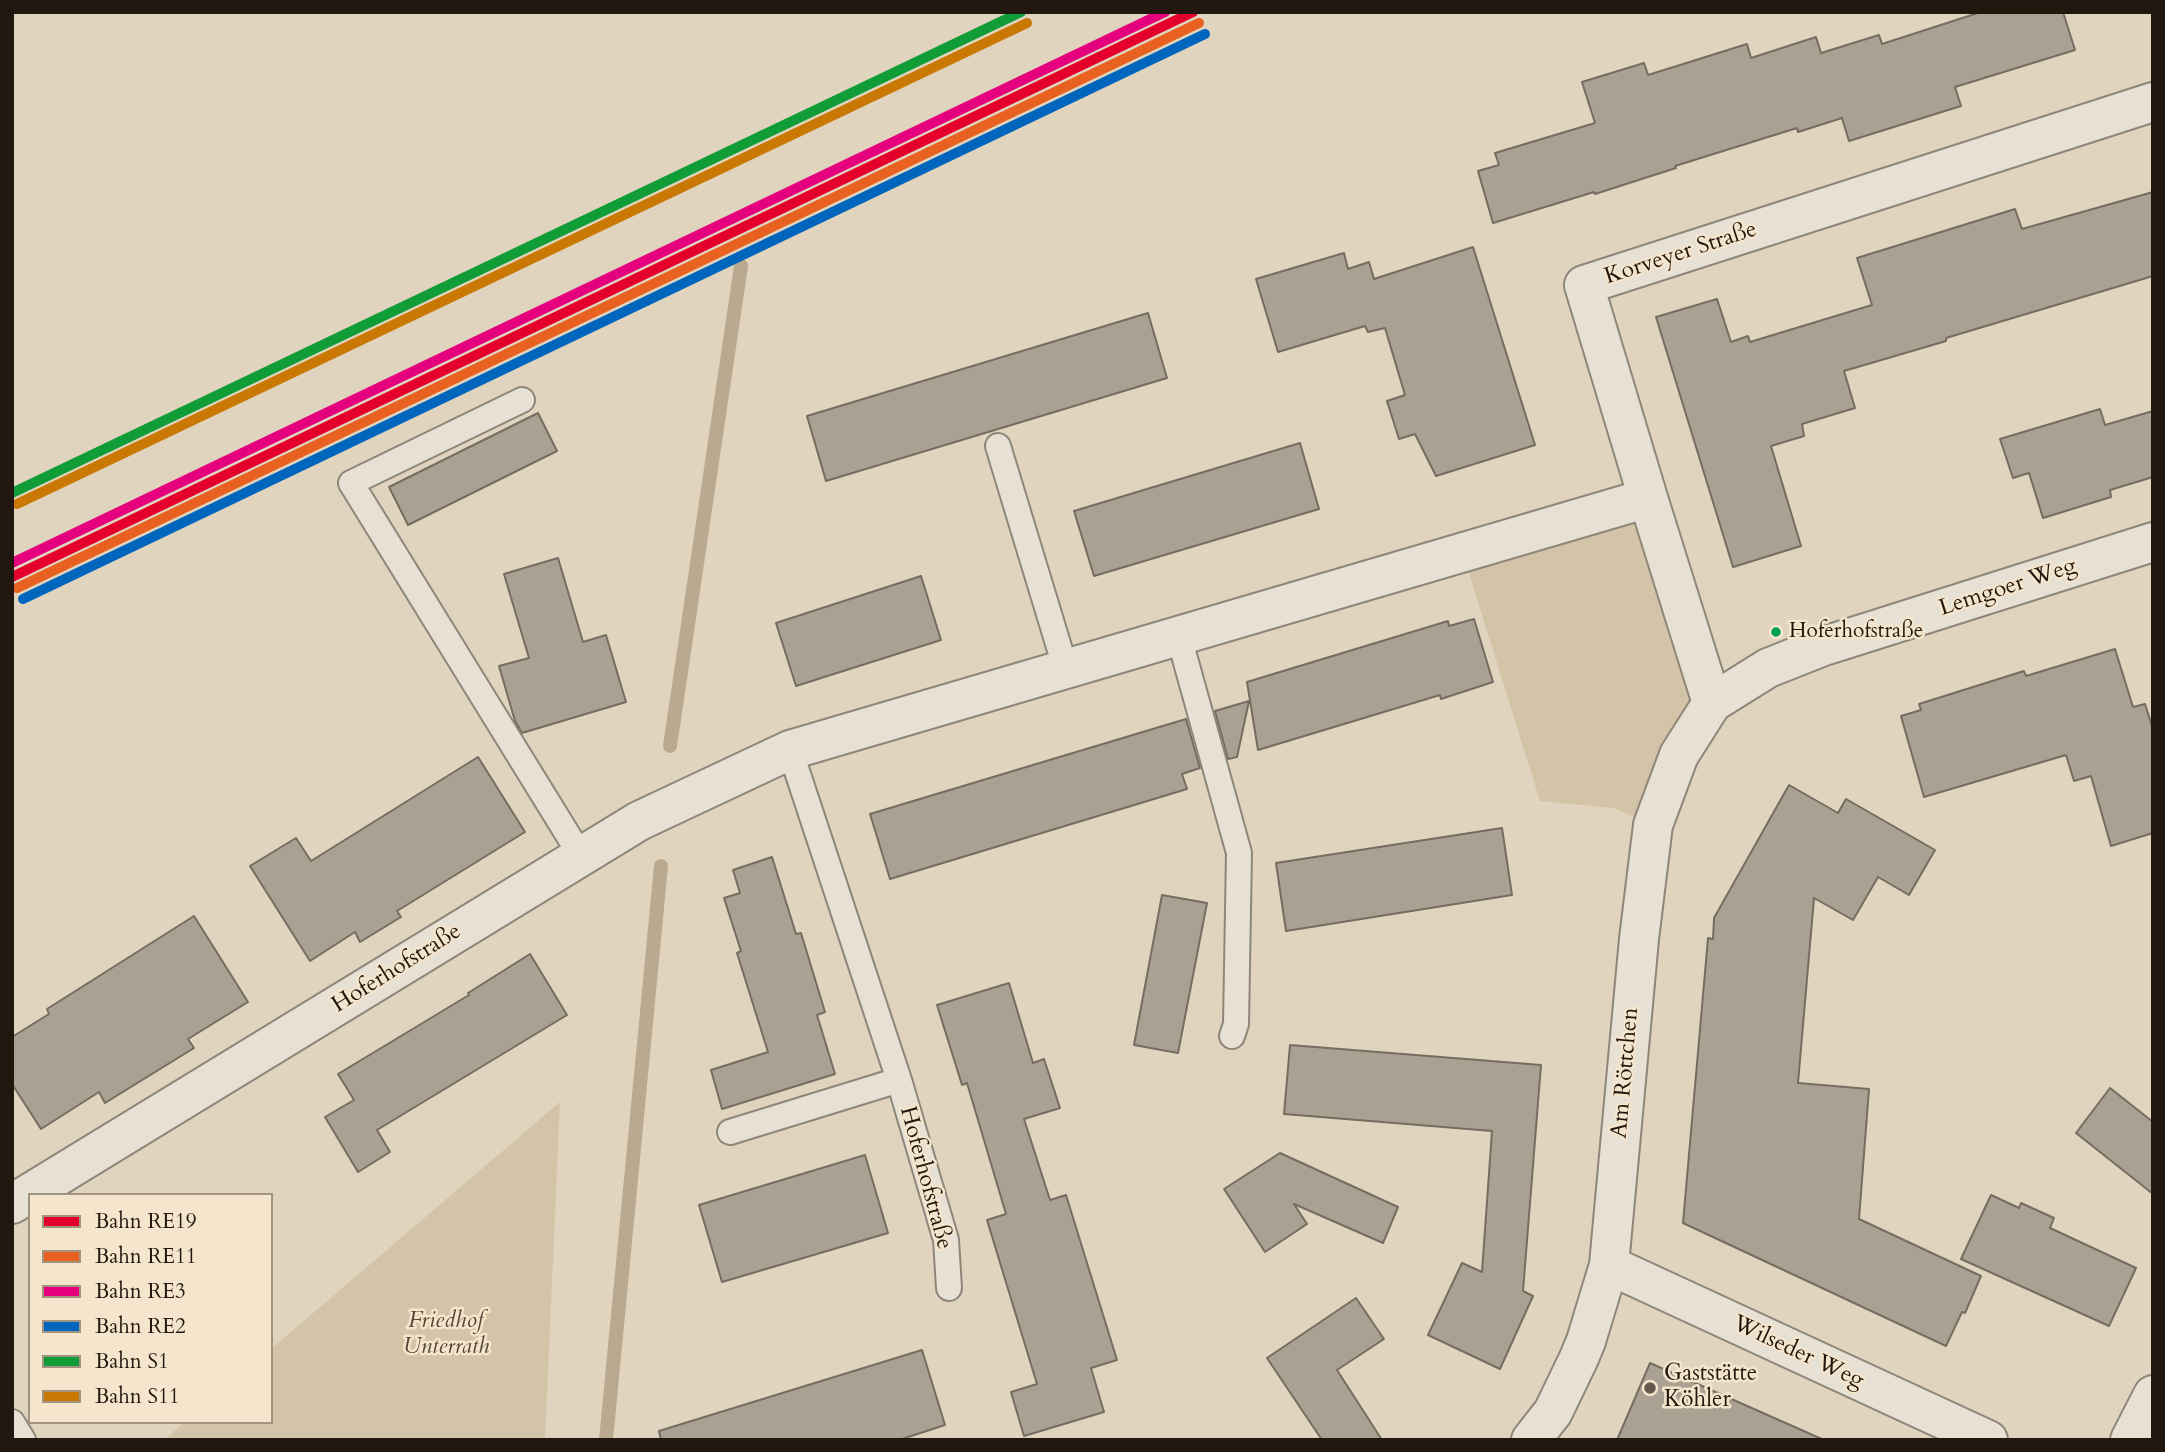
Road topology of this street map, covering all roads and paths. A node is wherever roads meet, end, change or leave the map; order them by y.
1 (2153, 102) edge
2 (522, 400) dead end
3 (998, 446) dead end
4 (1648, 498) junction
5 (2153, 542) edge
6 (1179, 637) junction
7 (1066, 670) junction
8 (1712, 703) junction
9 (790, 750) junction
10 (581, 856) junction
11 (1233, 1036) dead end
12 (899, 1080) junction
13 (730, 1132) dead end
14 (30, 1193) edge
15 (28, 1194) edge
16 (12, 1204) edge
17 (1609, 1265) junction
18 (949, 1288) dead end
19 (2153, 1395) edge
20 (12, 1422) edge
21 (23, 1440) edge
22 (1531, 1440) edge
23 (1987, 1440) edge
24 (2130, 1440) edge

1 - 4 street, Korveyer Straße
2 - 10 lane
3 - 7 lane
4 - 6 street, Hoferhofstraße
4 - 8 street, Korveyer Straße
5 - 8 street, Lemgoer Weg
6 - 7 street, Hoferhofstraße
6 - 11 lane
7 - 9 street, Hoferhofstraße
8 - 17 street, Am Röttchen
9 - 10 street, Hoferhofstraße
9 - 12 lane, Hoferhofstraße
10 - 14 street, Hoferhofstraße
12 - 13 lane
12 - 18 lane, Hoferhofstraße
15 - 16 street, Hoferhofstraße
17 - 22 street, Am Röttchen
17 - 23 street, Wilseder Weg
19 - 24 street
20 - 21 lane

